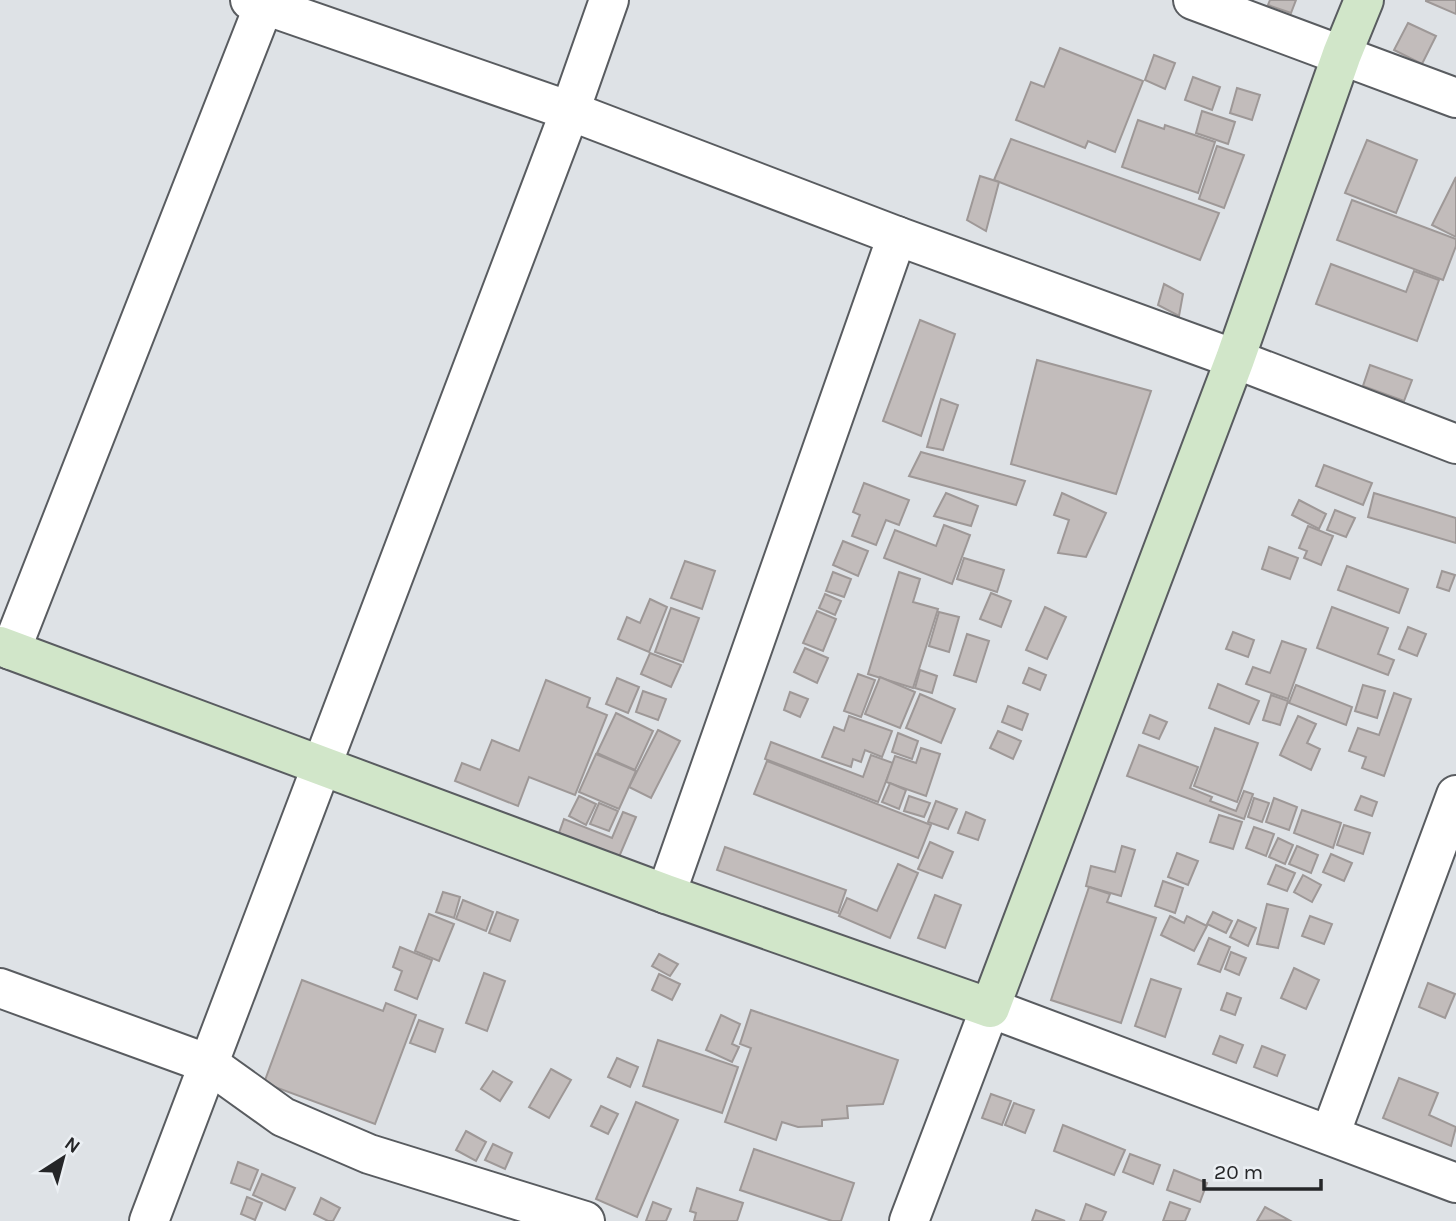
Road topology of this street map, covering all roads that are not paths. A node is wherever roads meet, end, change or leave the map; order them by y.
1 (609, 0) edge
2 (1193, 0) edge
3 (1364, 0) edge
4 (257, 3) edge
5 (1342, 54) junction
6 (1456, 98) edge
7 (570, 111) junction
8 (897, 236) junction
9 (1235, 359) junction
10 (1456, 444) edge
11 (6, 648) edge
12 (322, 767) junction
13 (1456, 795) edge
14 (666, 894) junction
15 (0, 988) edge
16 (990, 1008) junction
17 (209, 1065) junction
18 (1330, 1135) junction
19 (1456, 1183) edge
20 (149, 1221) edge
21 (585, 1221) edge
22 (909, 1221) edge

1 - 7 street
2 - 5 street
3 - 5 street
4 - 7 street
4 - 11 street
5 - 6 street
5 - 9 street
7 - 8 street
7 - 12 street
8 - 9 street
8 - 14 street
9 - 10 street
9 - 16 street
11 - 12 street
12 - 14 street
12 - 17 street
13 - 18 street
14 - 16 street
15 - 17 street
16 - 18 street
16 - 22 street
17 - 20 street
17 - 21 street
18 - 19 street

